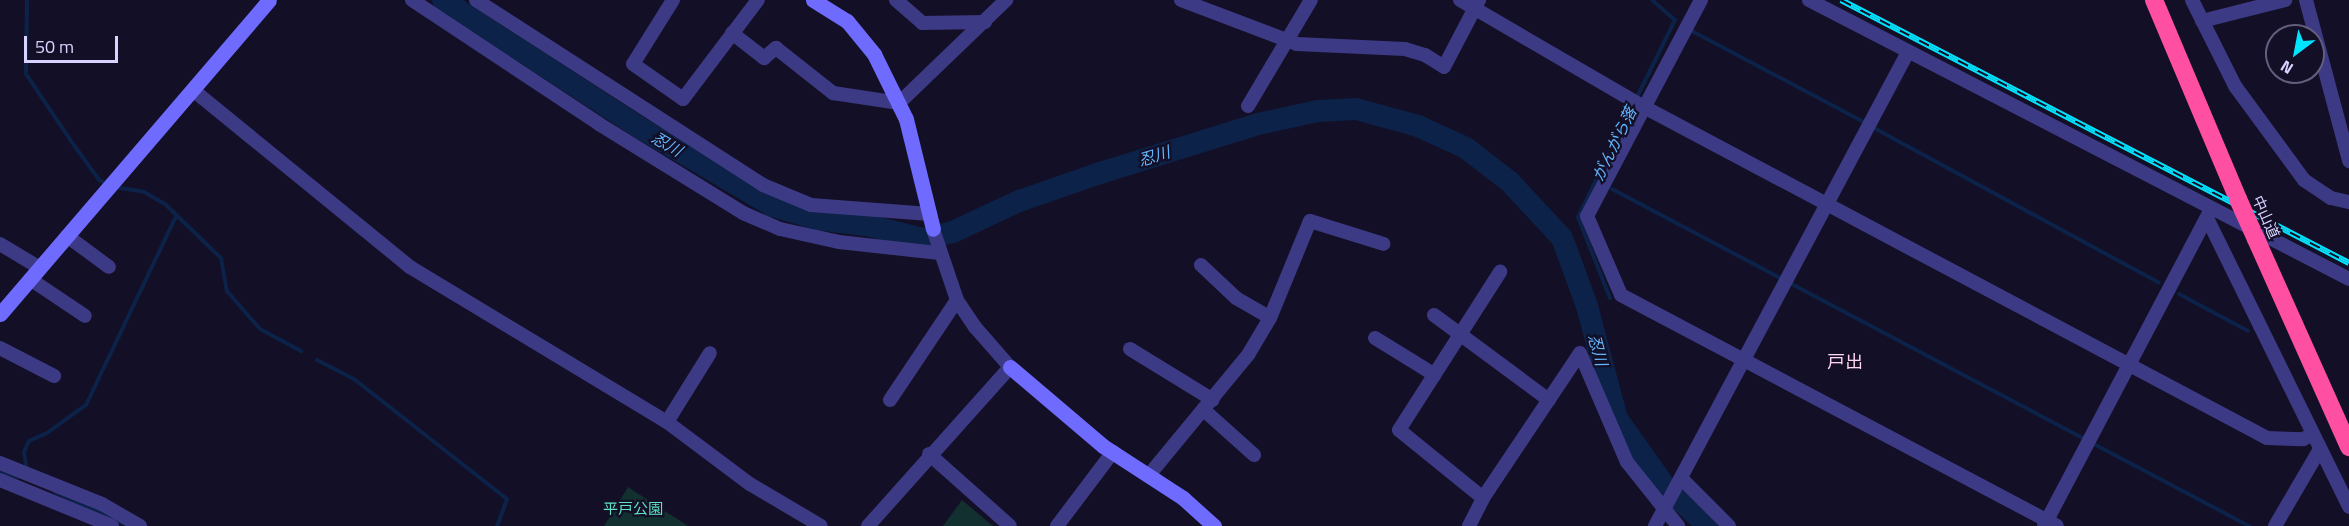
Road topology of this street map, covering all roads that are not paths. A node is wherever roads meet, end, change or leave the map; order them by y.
1 (269, 0) edge
2 (412, 0) edge
3 (476, 0) edge
4 (673, 0) edge
5 (758, 0) edge
6 (813, 0) edge
7 (896, 0) edge
8 (1006, 0) edge
9 (1182, 0) edge
10 (1311, 0) edge
11 (1460, 0) edge
12 (1701, 0) edge
13 (1809, 0) edge
14 (2154, 0) edge
15 (2192, 0) edge
16 (2285, 0) edge
17 (2306, 0) edge
18 (1477, 4) edge
19 (2202, 21) junction
20 (986, 22) junction
21 (732, 33) junction
22 (1287, 40) junction
23 (1908, 52) junction
24 (193, 90) junction
25 (899, 103) junction
26 (1248, 106) dead end
27 (1643, 106) junction
28 (2349, 161) edge
29 (2349, 202) edge
30 (1826, 204) junction
31 (2209, 214) junction
32 (931, 221) junction
33 (67, 237) junction
34 (0, 243) edge
35 (1384, 244) dead end
36 (938, 250) junction
37 (1202, 265) dead end
38 (109, 267) dead end
39 (1500, 272) dead end
40 (35, 273) junction
41 (2349, 279) edge
42 (957, 300) junction
43 (0, 314) edge
44 (1434, 315) dead end
45 (85, 316) dead end
46 (1270, 318) junction
47 (1460, 335) junction
48 (1375, 338) dead end
49 (0, 348) edge
50 (1130, 349) dead end
51 (710, 353) dead end
52 (1743, 358) junction
53 (2128, 364) junction
54 (1010, 367) junction
55 (1436, 375) junction
56 (54, 376) dead end
57 (890, 400) dead end
58 (1549, 400) junction
59 (1209, 406) junction
60 (667, 422) junction
61 (2312, 435) junction
62 (2349, 447) edge
63 (2320, 449) junction
64 (1113, 452) junction
65 (929, 454) junction
66 (1254, 455) dead end
67 (0, 463) edge
68 (1149, 474) junction
69 (0, 480) edge
70 (1679, 481) junction
71 (1483, 498) junction
72 (2349, 507) edge
73 (1664, 508) junction
74 (2049, 524) edge
75 (1211, 525) edge
76 (112, 526) edge
77 (140, 526) edge
78 (821, 526) edge
79 (868, 526) edge
80 (1010, 526) edge
81 (1057, 526) edge
82 (1469, 526) edge
83 (1655, 526) edge
84 (1678, 526) edge
85 (1729, 526) edge
86 (2275, 526) edge

1 - 24 street
2 - 36 street
3 - 32 street
4 - 21 street
5 - 21 street
6 - 25 street
7 - 20 street
8 - 20 street
9 - 22 street
10 - 22 street
11 - 18 street
12 - 27 street
13 - 23 street
14 - 62 highway, 中山道, bridge
15 - 19 street
16 - 19 street
17 - 28 street
18 - 22 street
18 - 27 street
19 - 29 street
20 - 25 street
21 - 25 street
22 - 26 street
23 - 30 street
23 - 31 street
24 - 33 street
24 - 60 street
25 - 32 street
27 - 30 street
27 - 52 street
30 - 52 street
30 - 53 street
31 - 41 street
31 - 53 street
31 - 61 street
32 - 36 street
33 - 38 street
33 - 40 street
34 - 40 street
35 - 46 street
36 - 42 street
37 - 46 street
39 - 47 street
40 - 43 street
40 - 45 street
42 - 54 street
42 - 57 street
44 - 47 street
46 - 59 street
47 - 55 street
47 - 58 street
48 - 55 street
49 - 56 street
50 - 59 street
51 - 60 street
52 - 70 street
52 - 74 street
53 - 61 street
53 - 74 street
54 - 64 street
54 - 65 street
55 - 71 street
58 - 71 street
58 - 73 street
59 - 66 street
59 - 68 street
60 - 78 street
61 - 63 street
63 - 72 street
63 - 86 street
64 - 68 street
64 - 81 street
65 - 79 street
65 - 80 street
67 - 77 street
68 - 75 street
69 - 76 street
70 - 73 street
70 - 85 street
71 - 82 street
73 - 83 street
73 - 84 street

